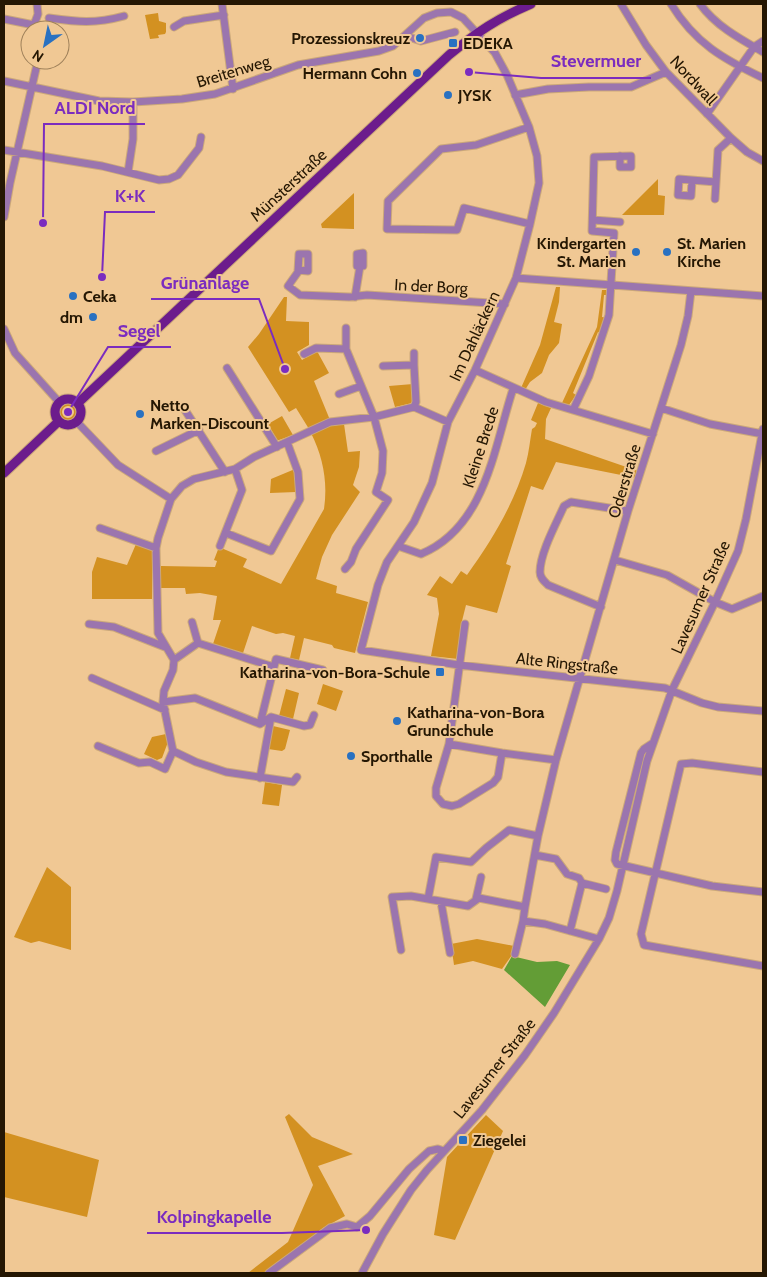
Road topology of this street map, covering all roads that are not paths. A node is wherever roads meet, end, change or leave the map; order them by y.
1 (37, 4) edge
2 (222, 4) edge
3 (531, 4) edge
4 (621, 4) edge
5 (670, 4) edge
6 (700, 4) edge
7 (38, 14) junction
8 (224, 15) junction
9 (124, 16) dead end
10 (49, 18) joint
11 (4, 19) edge
12 (36, 20) edge
13 (20, 22) edge
14 (174, 27) dead end
15 (455, 32) dead end
16 (477, 32) junction
17 (406, 36) junction
18 (763, 41) edge
19 (754, 47) junction
20 (763, 52) edge
21 (741, 68) junction
22 (36, 70) edge
23 (666, 72) junction
24 (763, 78) edge
25 (4, 81) edge
26 (32, 87) junction
27 (233, 88) junction
28 (515, 94) junction
29 (133, 102) junction
30 (707, 114) junction
31 (530, 126) junction
32 (201, 137) dead end
33 (731, 138) junction
34 (4, 150) edge
35 (17, 152) junction
36 (620, 156) dead end
37 (763, 161) edge
38 (128, 172) junction
39 (692, 180) dead end
40 (716, 182) junction
41 (715, 199) dead end
42 (4, 217) edge
43 (593, 220) junction
44 (530, 224) junction
45 (614, 232) junction
46 (360, 266) dead end
47 (298, 270) dead end
48 (516, 278) junction
49 (611, 285) junction
50 (691, 291) junction
51 (763, 296) edge
52 (355, 297) junction
53 (505, 304) junction
54 (346, 328) dead end
55 (4, 329) edge
56 (346, 349) junction
57 (414, 353) dead end
58 (304, 354) dead end
59 (383, 366) dead end
60 (414, 366) junction
61 (227, 368) dead end
62 (475, 370) junction
63 (361, 386) junction
64 (513, 389) junction
65 (340, 394) dead end
66 (59, 402) junction
67 (78, 403) junction
68 (183, 407) dead end
69 (414, 407) junction
70 (661, 408) junction
71 (573, 410) junction
72 (374, 416) junction
73 (59, 421) junction
74 (77, 422) junction
75 (448, 422) junction
76 (199, 430) junction
77 (763, 432) edge
78 (653, 434) junction
79 (287, 442) junction
80 (277, 447) junction
81 (156, 451) dead end
82 (234, 469) junction
83 (225, 472) junction
84 (4, 473) edge
85 (171, 499) junction
86 (628, 511) junction
87 (100, 528) dead end
88 (226, 533) junction
89 (220, 546) dead end
90 (398, 546) junction
91 (156, 548) junction
92 (615, 560) junction
93 (345, 568) dead end
94 (763, 596) edge
95 (715, 602) junction
96 (601, 607) junction
97 (192, 622) dead end
98 (88, 624) dead end
99 (464, 624) dead end
100 (198, 643) junction
101 (165, 647) junction
102 (360, 650) joint
103 (174, 660) junction
104 (459, 665) junction
105 (274, 667) junction
106 (323, 670) dead end
107 (92, 678) dead end
108 (581, 679) junction
109 (672, 690) junction
110 (163, 702) junction
111 (165, 710) junction
112 (763, 711) edge
113 (314, 715) dead end
114 (271, 717) junction
115 (260, 724) junction
116 (449, 744) junction
117 (98, 746) dead end
118 (172, 751) junction
119 (502, 753) junction
120 (556, 760) junction
121 (763, 772) edge
122 (297, 777) dead end
123 (260, 778) junction
124 (538, 836) junction
125 (535, 855) junction
126 (622, 866) junction
127 (655, 874) junction
128 (481, 877) dead end
129 (582, 882) junction
130 (606, 889) dead end
131 (763, 892) edge
132 (428, 899) junction
133 (476, 899) junction
134 (442, 902) junction
135 (525, 907) junction
136 (523, 921) junction
137 (570, 931) junction
138 (599, 939) junction
139 (401, 950) dead end
140 (450, 953) dead end
141 (515, 954) dead end
142 (763, 966) edge
143 (444, 1151) junction
144 (268, 1273) edge
145 (362, 1273) edge

1 - 7 street
2 - 8 street
3 - 16 main road, Münsterstraße
4 - 23 street, Nordwall
5 - 21 street
6 - 19 street
7 - 10 street
7 - 12 street
8 - 14 street
8 - 27 street
9 - 10 street
11 - 13 street
15 - 17 street
16 - 17 street, Breitenweg
16 - 28 street, Im Dahläckern
16 - 67 main road, Münsterstraße
17 - 27 street, Breitenweg
18 - 19 street
19 - 20 street
19 - 21 street
21 - 24 street
21 - 30 street
22 - 26 street
23 - 28 street
23 - 30 street, Nordwall
25 - 26 street, Breitenweg
26 - 29 street, Breitenweg
26 - 35 street
27 - 29 street, Breitenweg
28 - 31 street, Im Dahläckern
29 - 38 street
30 - 33 street, Nordwall
31 - 44 street, Im Dahläckern
31 - 44 street
32 - 38 street
33 - 37 street, Nordwall
33 - 40 street
34 - 35 street
35 - 38 street
35 - 42 street
36 - 43 street
39 - 40 street
40 - 41 street
43 - 45 street
43 - 45 street
44 - 48 street, Im Dahläckern
45 - 49 street
46 - 52 street
47 - 52 street, In der Borg
48 - 49 street
48 - 53 street, Im Dahläckern
49 - 50 street
49 - 71 street
50 - 51 street
50 - 70 street, Oderstraße
52 - 53 street, In der Borg
53 - 62 street, Im Dahläckern
54 - 56 street
55 - 66 street
56 - 58 street
56 - 63 street
57 - 60 street
59 - 60 street
60 - 69 street
61 - 80 street
62 - 64 street
62 - 75 street, Im Dahläckern
63 - 65 street
63 - 72 street
64 - 71 street
64 - 90 street, Kleine Brede
66 - 67 main road
66 - 73 main road
67 - 74 main road
68 - 76 street
69 - 72 street
69 - 75 street
70 - 77 street
70 - 78 street, Oderstraße
71 - 78 street
72 - 79 street
72 - 93 street
73 - 74 main road
73 - 84 main road
74 - 85 street
75 - 90 street, Im Dahläckern
76 - 81 street
76 - 83 street
77 - 95 street, Lavesumer Straße
78 - 86 street, Oderstraße
79 - 80 street
79 - 88 street
80 - 82 street
82 - 83 street
82 - 88 street
83 - 85 street
85 - 91 street
86 - 92 street, Oderstraße
86 - 96 street
87 - 91 street
88 - 89 street
90 - 102 street, Im Dahläckern
91 - 101 street
92 - 95 street
92 - 96 street, Oderstraße
94 - 95 street
95 - 109 street, Lavesumer Straße
96 - 108 street, Oderstraße
97 - 100 street
98 - 101 street
99 - 104 street
100 - 103 street
100 - 105 street
101 - 103 street
102 - 104 street, Alte Ringstraße
103 - 110 street
104 - 108 street, Alte Ringstraße
104 - 116 street
105 - 106 street
105 - 115 street
107 - 111 street
108 - 109 street, Alte Ringstraße
108 - 120 street, Oderstraße
109 - 112 street, Alte Ringstraße
109 - 126 street, Lavesumer Straße
110 - 111 street
110 - 115 street
111 - 118 street
113 - 114 street
114 - 115 street
114 - 123 street
116 - 119 street
116 - 119 street
117 - 118 street
118 - 123 street
119 - 120 street
120 - 124 street, Oderstraße
121 - 127 street
122 - 123 street
124 - 125 street, Oderstraße
124 - 132 street
125 - 129 street
125 - 135 street, Oderstraße
126 - 127 street
126 - 138 street, Lavesumer Straße
127 - 131 street
127 - 142 street
128 - 133 street
129 - 130 street
129 - 137 street
132 - 134 street
132 - 139 street
133 - 134 street
133 - 135 street
134 - 140 street
135 - 136 street, Oderstraße
136 - 137 street
136 - 141 street, Oderstraße
137 - 138 street
138 - 143 street, Lavesumer Straße
143 - 144 street
143 - 145 street, Lavesumer Straße

